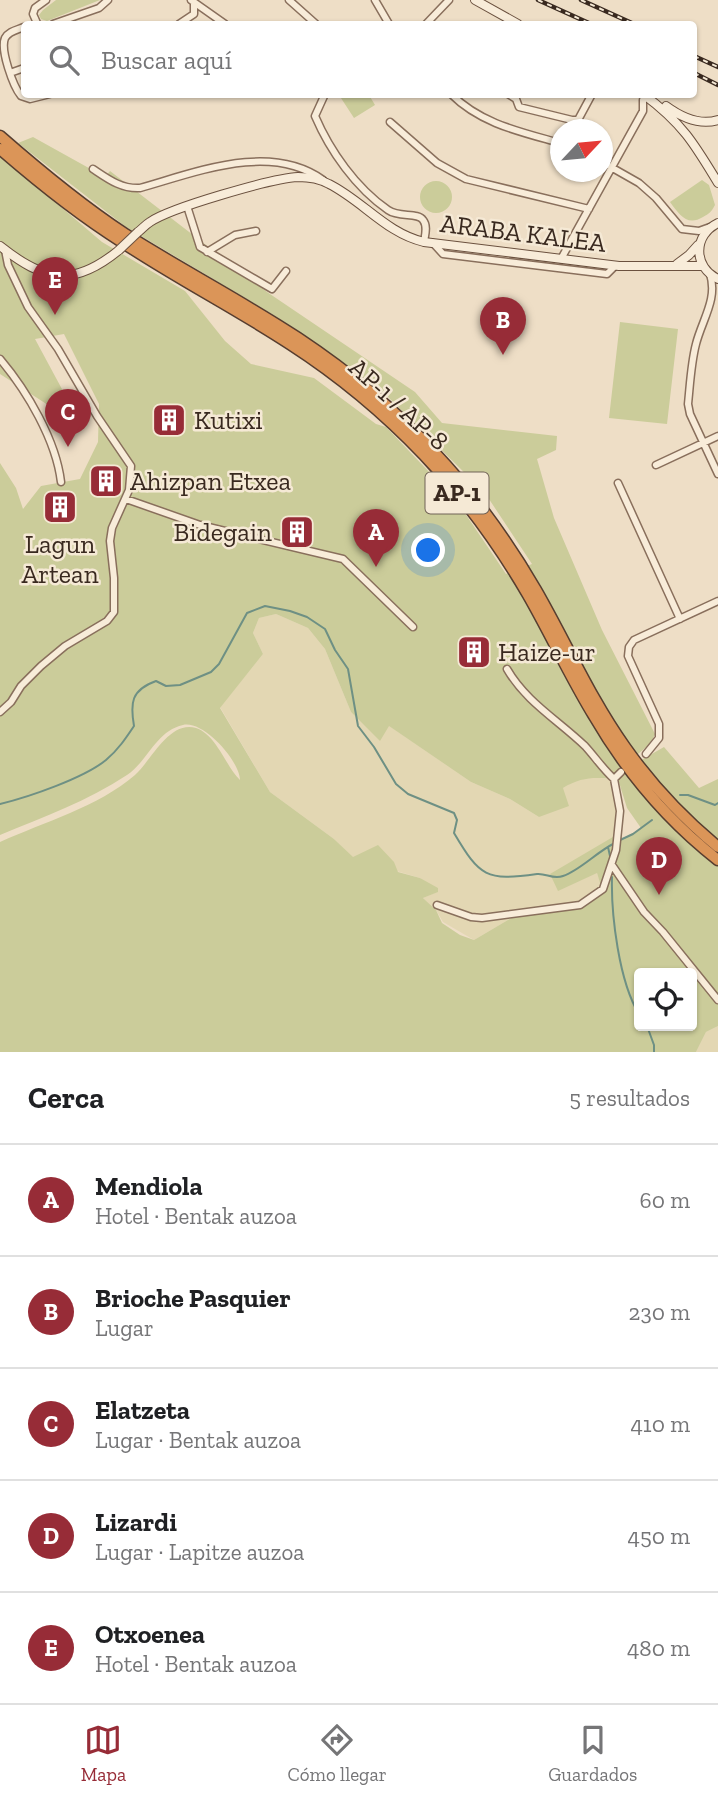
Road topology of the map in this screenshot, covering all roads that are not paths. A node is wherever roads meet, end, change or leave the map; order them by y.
1 (46, 0) edge
2 (108, 0) edge
3 (289, 0) edge
4 (375, 0) edge
5 (449, 0) edge
6 (475, 0) edge
7 (192, 1) edge
8 (192, 16) junction
9 (213, 16) junction
10 (36, 21) edge
11 (62, 21) edge
12 (184, 21) edge
13 (220, 21) edge
14 (313, 21) edge
15 (387, 21) edge
16 (429, 21) edge
17 (513, 21) edge
18 (21, 28) edge
19 (21, 69) edge
20 (10, 73) junction
21 (21, 96) edge
22 (323, 98) edge
23 (456, 98) edge
24 (514, 98) edge
25 (590, 98) edge
26 (644, 98) edge
27 (646, 98) edge
28 (648, 98) edge
29 (718, 120) edge
30 (390, 122) dead end
31 (0, 136) edge
32 (550, 140) edge
33 (0, 149) edge
34 (613, 165) edge
35 (613, 168) edge
36 (93, 169) dead end
37 (325, 181) junction
38 (604, 182) edge
39 (718, 183) edge
40 (187, 206) junction
41 (589, 209) junction
42 (716, 224) edge
43 (256, 231) dead end
44 (428, 242) junction
45 (700, 242) junction
46 (2, 248) edge
47 (207, 252) junction
48 (561, 259) junction
49 (615, 266) junction
50 (703, 266) junction
51 (671, 267) junction
52 (286, 271) dead end
53 (709, 274) junction
54 (718, 279) edge
55 (718, 292) edge
56 (710, 304) junction
57 (0, 359) edge
58 (718, 436) edge
59 (703, 443) junction
60 (656, 465) dead end
61 (718, 474) edge
62 (61, 482) dead end
63 (618, 484) dead end
64 (126, 499) junction
65 (718, 601) edge
66 (680, 618) junction
67 (413, 627) dead end
68 (507, 669) dead end
69 (0, 712) edge
70 (646, 754) dead end
71 (621, 772) dead end
72 (614, 779) junction
73 (691, 824) junction
74 (718, 841) edge
75 (697, 842) junction
76 (718, 848) edge
77 (718, 860) edge
78 (611, 865) junction
79 (718, 868) edge
80 (437, 905) dead end
81 (718, 1000) edge

1 - 10 street
2 - 11 street
3 - 14 street
4 - 15 street
5 - 16 street
6 - 17 street
7 - 8 street
7 - 9 street
8 - 9 street
8 - 12 street
9 - 13 street
18 - 20 street
19 - 20 street
20 - 21 street
22 - 44 street, ARABA KALEA
23 - 32 street
24 - 25 street
26 - 34 street
27 - 39 street
28 - 29 street
30 - 41 street
31 - 73 highway, AP-1 / AP-8 / AP-1
33 - 75 highway, AP-1 / AP-8 / AP-1
35 - 42 street
36 - 37 street
37 - 40 street
37 - 44 street
38 - 41 street
40 - 46 street, bridge
40 - 47 street
41 - 48 street
42 - 45 street
43 - 47 street
44 - 48 street, ARABA KALEA
44 - 49 street
45 - 50 street
45 - 51 street
46 - 64 street
47 - 52 street
48 - 49 street, ARABA KALEA
49 - 51 street, ARABA KALEA
50 - 51 street, ARABA KALEA
50 - 53 street
53 - 54 street
53 - 56 street
55 - 56 street
56 - 59 street
57 - 62 street
58 - 59 street
59 - 60 street
59 - 61 street
63 - 66 street
64 - 67 street
64 - 69 street
65 - 66 street
66 - 70 street
68 - 72 street
71 - 72 street
72 - 78 street
73 - 74 highway
73 - 76 highway, AP-1 / AP-8 / AP-1
75 - 77 highway, AP-1 / AP-8 / AP-1
75 - 79 highway
78 - 80 street
78 - 81 street

